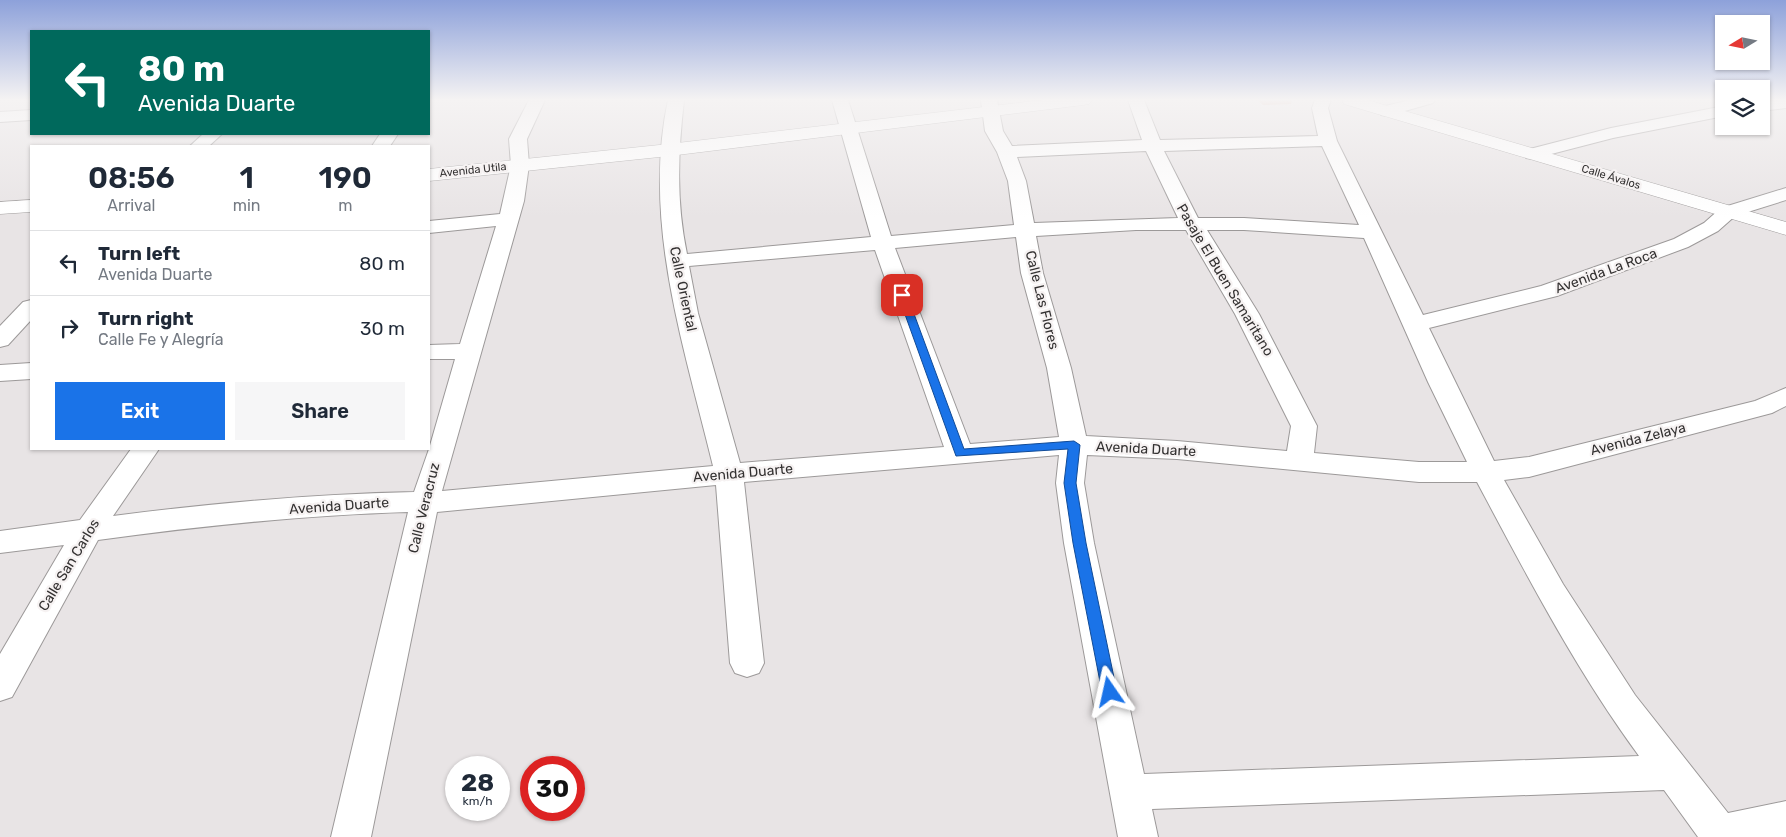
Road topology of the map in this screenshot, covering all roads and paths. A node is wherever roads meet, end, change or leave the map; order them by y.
1 (518, 139) edge
2 (671, 139) edge
3 (755, 139) edge
4 (853, 139) edge
5 (999, 139) edge
6 (1151, 139) edge
7 (1482, 139) edge
8 (1588, 139) edge
9 (1328, 141) joint
10 (1153, 145) junction
11 (669, 150) junction
12 (1006, 152) junction
13 (1532, 154) junction
14 (520, 165) junction
15 (430, 175) edge
16 (1786, 194) edge
17 (30, 206) edge
18 (0, 208) edge
19 (1728, 212) junction
20 (508, 219) junction
21 (1191, 224) junction
22 (430, 227) edge
23 (1786, 229) edge
24 (1026, 230) junction
25 (1370, 232) junction
26 (883, 242) junction
27 (676, 262) junction
28 (30, 309) edge
29 (1416, 324) junction
30 (0, 340) edge
31 (468, 351) junction
32 (430, 352) edge
33 (30, 371) edge
34 (0, 373) edge
35 (1786, 396) edge
36 (1074, 445) junction
37 (144, 450) edge
38 (960, 453) junction
39 (1299, 461) junction
40 (1486, 472) junction
41 (729, 474) junction
42 (425, 501) junction
43 (89, 530) junction
44 (0, 542) edge
45 (748, 664) dead end
46 (0, 686) edge
47 (1672, 772) junction
48 (1129, 792) junction
49 (1786, 820) edge
50 (1721, 836) edge
51 (351, 837) edge
52 (1138, 837) edge

1 - 14 street, Calle Veracruz
2 - 11 street, Calle Oriental
3 - 11 street, Avenida Utila
4 - 26 street
5 - 12 street, Calle Las Flores
6 - 10 street, Pasaje El Buen Samaritano
7 - 13 street, Calle Ávalos
8 - 13 street
9 - 10 street
9 - 25 street
10 - 12 street
10 - 21 street, Pasaje El Buen Samaritano
11 - 14 street, Avenida Utila
11 - 27 street, Calle Oriental
12 - 24 street, Calle Las Flores
13 - 19 street, Calle Ávalos
14 - 15 street, Avenida Utila
14 - 20 street, Calle Veracruz
16 - 19 street, Avenida La Roca
17 - 18 street
19 - 23 street, Calle Ávalos
19 - 29 street, Avenida La Roca
20 - 22 street
20 - 31 street, Calle Veracruz
21 - 24 street
21 - 25 street
21 - 39 street, Pasaje El Buen Samaritano
24 - 26 street
24 - 36 street, Calle Las Flores
25 - 29 street
26 - 27 street
26 - 38 street
27 - 41 street, Calle Oriental
28 - 30 street
29 - 40 street
31 - 32 street
31 - 42 street, Calle Veracruz
33 - 34 street
35 - 40 street, Avenida Zelaya
36 - 38 street, Avenida Duarte
36 - 39 street, Avenida Duarte
36 - 48 street, Calle Las Flores
37 - 43 street, Calle San Carlos
38 - 41 street, Avenida Duarte
39 - 40 street, Avenida Duarte
40 - 47 street
41 - 42 street, Avenida Duarte
41 - 45 street, Calle Oriental
42 - 43 street, Avenida Duarte
42 - 51 street, Calle Veracruz
43 - 44 street, Avenida Duarte
43 - 46 street, Calle San Carlos
47 - 48 street
47 - 50 street
48 - 52 street, Calle Las Flores
49 - 50 street

